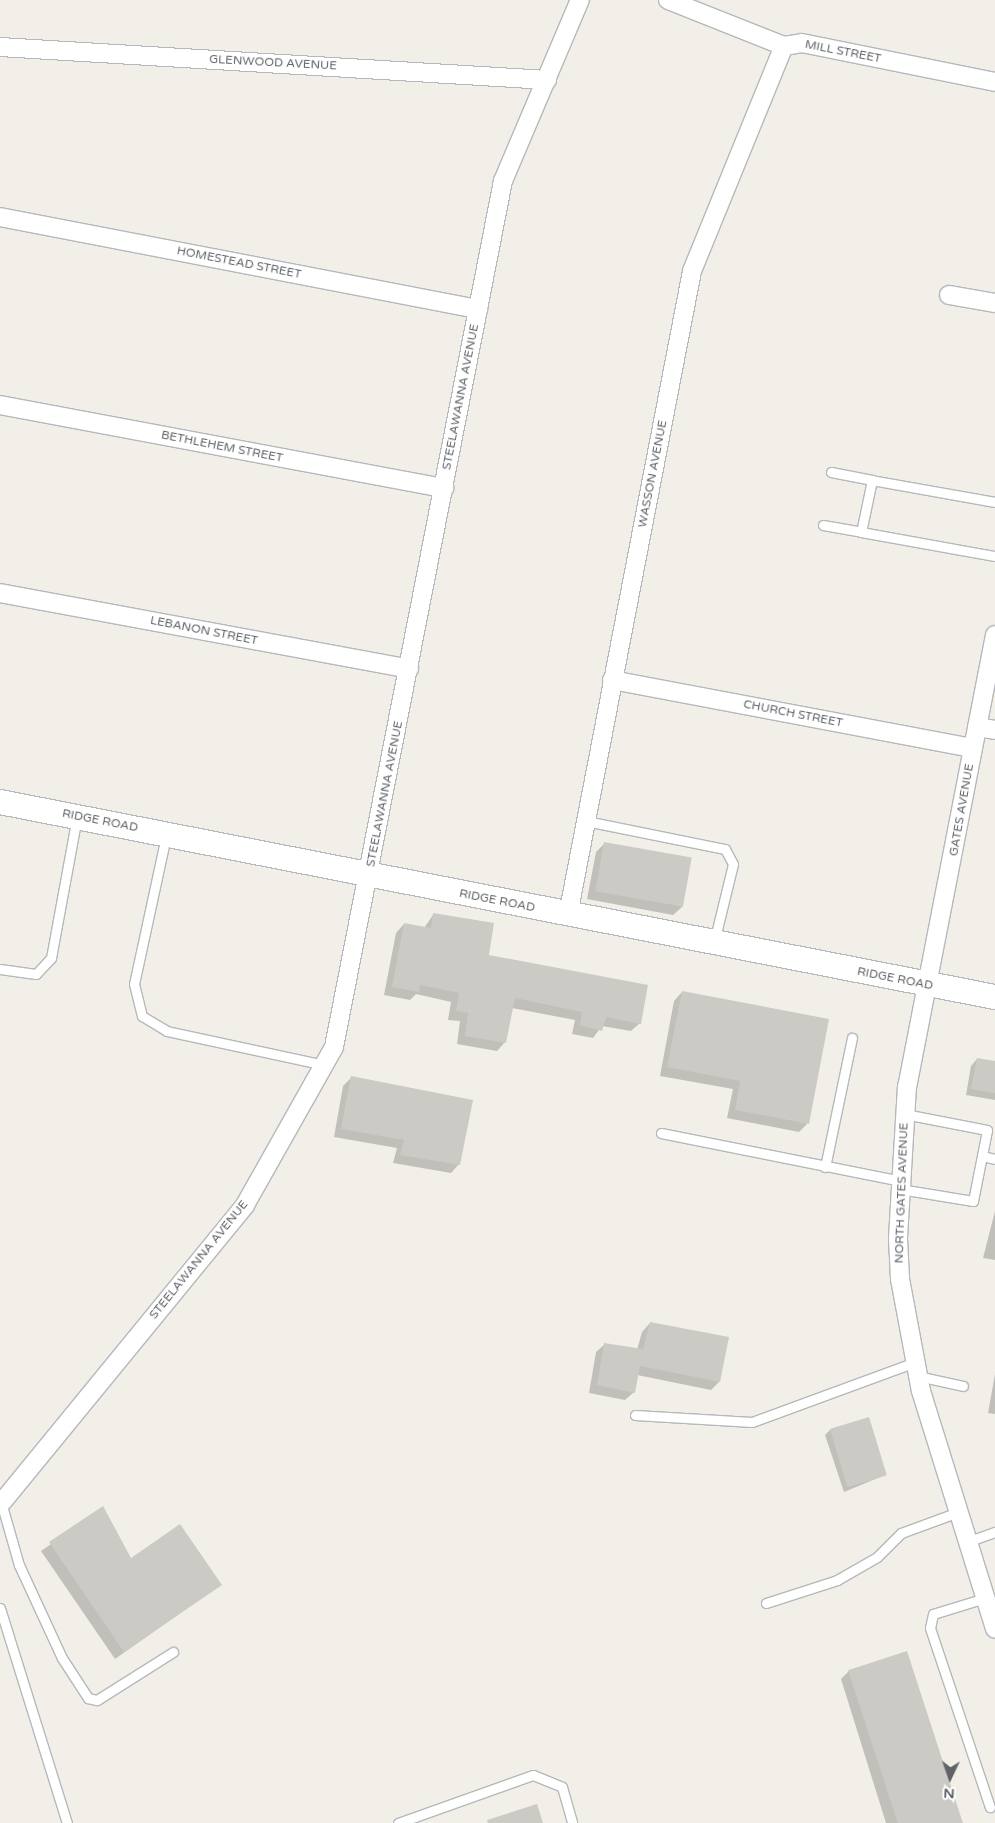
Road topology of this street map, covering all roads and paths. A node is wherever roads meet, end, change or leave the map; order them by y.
1 (580, 0) edge
2 (668, 0) edge
3 (784, 46) junction
4 (0, 47) edge
5 (547, 80) junction
6 (995, 82) edge
7 (0, 217) edge
8 (949, 295) dead end
9 (995, 303) edge
10 (478, 309) junction
11 (0, 405) edge
12 (831, 472) dead end
13 (872, 480) junction
14 (444, 488) junction
15 (995, 502) edge
16 (822, 525) dead end
17 (862, 532) junction
18 (995, 556) edge
19 (0, 592) edge
20 (995, 634) edge
21 (993, 654) edge
22 (409, 669) junction
23 (612, 680) junction
24 (977, 726) junction
25 (995, 730) edge
26 (973, 748) junction
27 (0, 802) edge
28 (77, 817) junction
29 (586, 821) junction
30 (166, 835) junction
31 (369, 876) junction
32 (568, 915) junction
33 (714, 944) junction
34 (0, 969) edge
35 (930, 986) junction
36 (995, 997) edge
37 (852, 1038) dead end
38 (324, 1065) junction
39 (904, 1114) junction
40 (661, 1133) dead end
41 (982, 1156) junction
42 (995, 1159) edge
43 (825, 1167) junction
44 (901, 1185) junction
45 (916, 1369) junction
46 (963, 1386) dead end
47 (635, 1415) dead end
48 (1, 1502) edge
49 (958, 1512) junction
50 (995, 1532) edge
51 (967, 1542) junction
52 (985, 1598) junction
53 (766, 1603) dead end
54 (0, 1608) edge
55 (994, 1620) edge
56 (173, 1652) dead end
57 (990, 1807) dead end
58 (402, 1822) edge
59 (67, 1823) edge
60 (572, 1823) edge

1 - 5 street, STEELAWANNA AVENUE
2 - 3 street, MILL STREET
3 - 6 street, MILL STREET
3 - 23 street, WASSON AVENUE
4 - 5 street, GLENWOOD AVENUE
5 - 10 street, STEELAWANNA AVENUE
7 - 10 street, HOMESTEAD STREET
8 - 9 street
10 - 14 street, STEELAWANNA AVENUE
11 - 14 street, BETHLEHEM STREET
12 - 13 lane
13 - 15 lane
13 - 17 lane
14 - 22 street, STEELAWANNA AVENUE
16 - 17 lane
17 - 18 lane
19 - 22 street, LEBANON STREET
20 - 21 street, GATES AVENUE
21 - 24 street, GATES AVENUE
22 - 31 street, STEELAWANNA AVENUE
23 - 26 street, CHURCH STREET
23 - 29 street, WASSON AVENUE
24 - 25 street
24 - 26 street, GATES AVENUE
26 - 35 street, GATES AVENUE
27 - 28 main road, RIDGE ROAD
28 - 30 main road, RIDGE ROAD
28 - 34 lane
29 - 32 street, WASSON AVENUE
29 - 33 lane
30 - 31 main road, RIDGE ROAD
30 - 38 lane
31 - 32 main road, RIDGE ROAD
31 - 38 street, STEELAWANNA AVENUE
32 - 33 main road, RIDGE ROAD
33 - 35 main road, RIDGE ROAD
35 - 36 main road, RIDGE ROAD
35 - 39 street, NORTH GATES AVENUE
37 - 43 lane
38 - 48 street, STEELAWANNA AVENUE
39 - 41 lane
39 - 44 street, NORTH GATES AVENUE
40 - 43 lane
41 - 42 lane
41 - 44 lane
43 - 44 lane
44 - 45 street, NORTH GATES AVENUE
45 - 46 lane
45 - 47 lane
45 - 49 street, NORTH GATES AVENUE
48 - 56 lane
49 - 51 street, NORTH GATES AVENUE
49 - 53 lane
50 - 51 lane
51 - 52 street, NORTH GATES AVENUE
52 - 55 street, NORTH GATES AVENUE
52 - 57 lane
54 - 59 lane
58 - 60 lane

